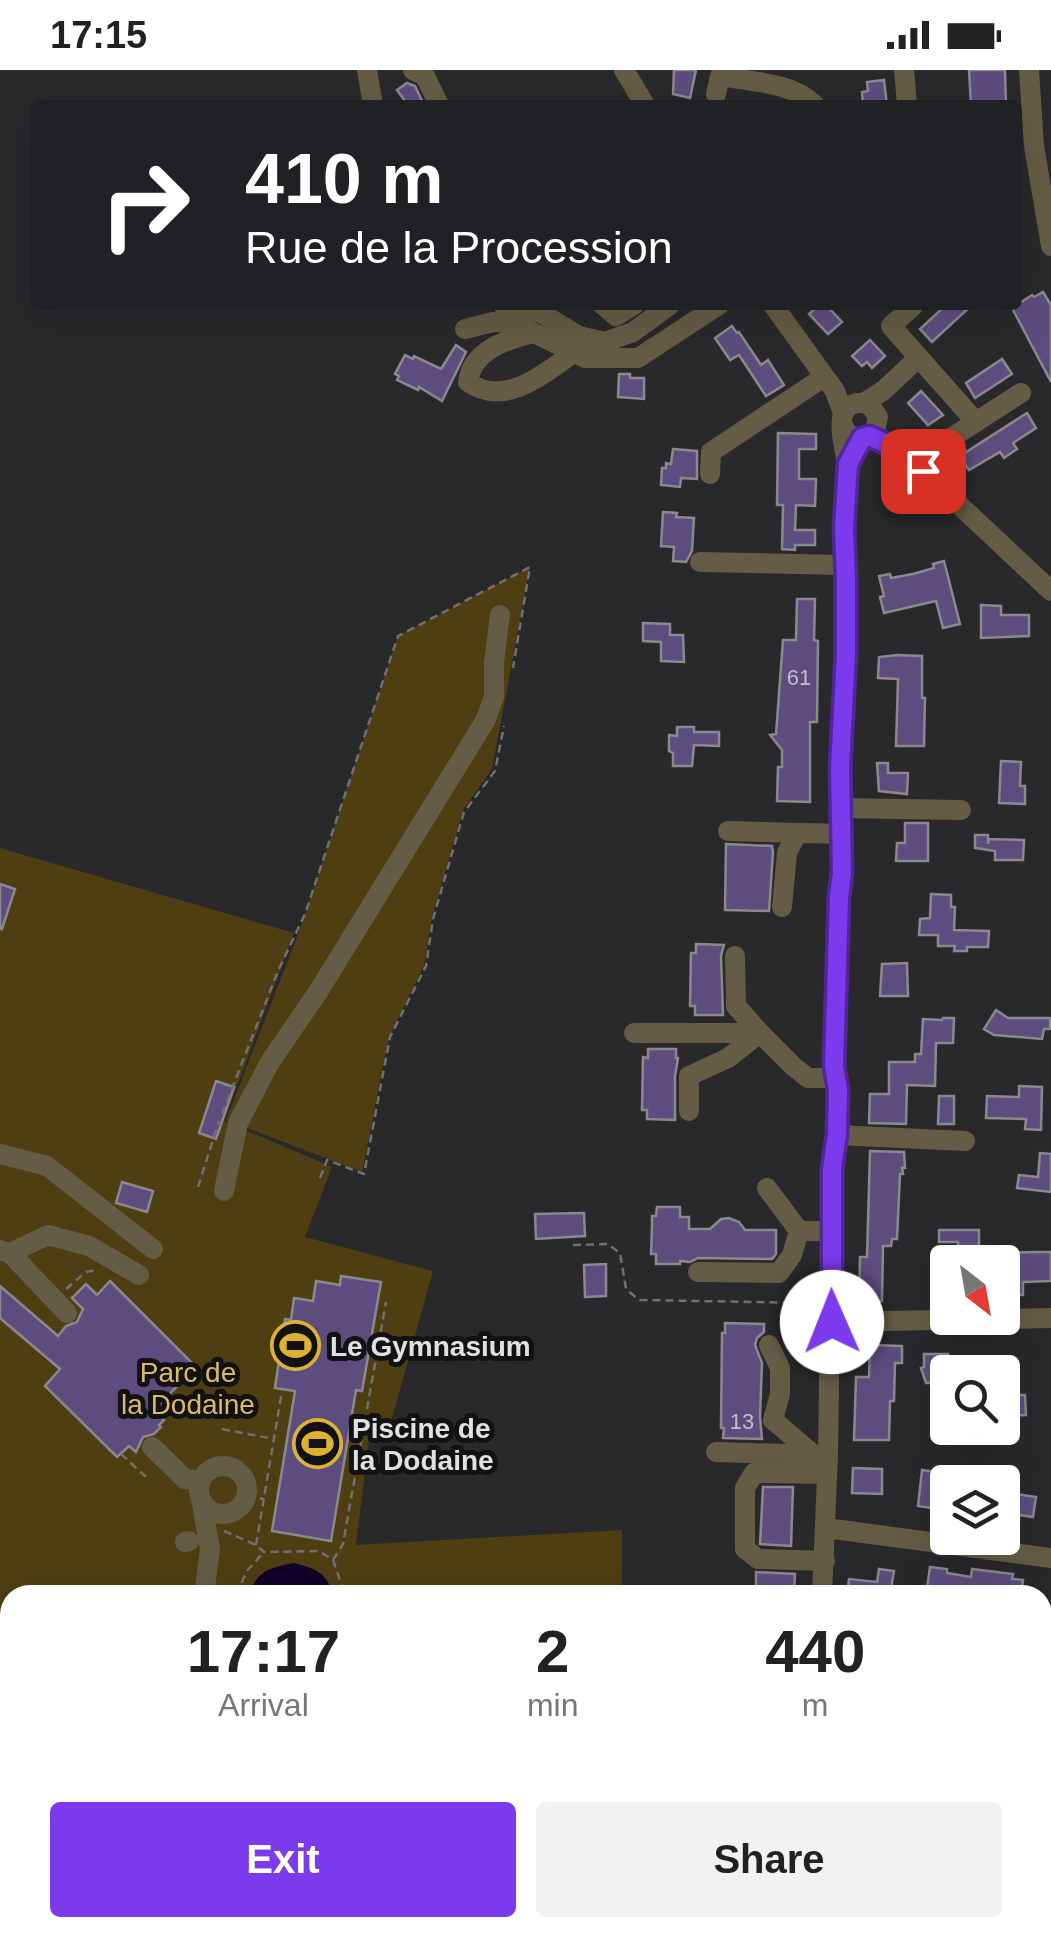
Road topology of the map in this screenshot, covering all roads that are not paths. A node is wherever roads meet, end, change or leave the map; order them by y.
1 (366, 70) edge
2 (413, 70) edge
3 (624, 70) edge
4 (904, 70) edge
5 (1028, 70) edge
6 (716, 94) dead end
7 (372, 100) edge
8 (437, 100) edge
9 (642, 100) edge
10 (810, 100) edge
11 (907, 100) edge
12 (1051, 246) edge
13 (524, 310) edge
14 (663, 310) edge
15 (711, 310) edge
16 (777, 310) edge
17 (909, 310) edge
18 (465, 328) dead end
19 (533, 333) junction
20 (573, 353) junction
21 (918, 358) junction
22 (829, 384) junction
23 (1021, 393) dead end
24 (861, 419) junction
25 (976, 422) junction
26 (951, 438) dead end
27 (710, 474) dead end
28 (700, 562) dead end
29 (844, 565) junction
30 (1051, 590) edge
31 (500, 615) dead end
32 (840, 808) junction
33 (961, 810) dead end
34 (728, 830) dead end
35 (797, 833) junction
36 (842, 834) junction
37 (782, 906) dead end
38 (735, 956) dead end
39 (760, 1033) junction
40 (634, 1034) dead end
41 (836, 1078) junction
42 (689, 1111) dead end
43 (837, 1134) junction
44 (965, 1141) dead end
45 (0, 1154) edge
46 (767, 1188) dead end
47 (224, 1192) dead end
48 (799, 1231) junction
49 (830, 1231) junction
50 (153, 1249) dead end
51 (5, 1252) edge
52 (131, 1271) road end
53 (698, 1272) dead end
54 (60, 1306) road end
55 (1051, 1318) edge
56 (832, 1322) junction
57 (769, 1345) dead end
58 (157, 1452) road end
59 (716, 1452) dead end
60 (823, 1462) junction
61 (201, 1490) junction
62 (826, 1528) junction
63 (205, 1536) junction
64 (1051, 1558) edge
65 (825, 1561) junction
66 (204, 1585) edge
67 (823, 1585) edge

1 - 7 street
2 - 8 street
3 - 9 street
4 - 11 street
5 - 12 street
6 - 10 street
13 - 14 street
15 - 20 street
16 - 22 street
17 - 21 street
18 - 19 street
19 - 20 street
19 - 20 street
21 - 24 street
21 - 25 street
22 - 24 street
22 - 27 street
23 - 25 street
24 - 29 street
24 - 30 street
25 - 26 street
28 - 29 street
29 - 32 street
31 - 47 street
32 - 33 street
32 - 36 street
34 - 35 street
35 - 36 street
35 - 37 street
36 - 41 street
38 - 39 street
39 - 40 street
39 - 41 street
39 - 42 street
41 - 43 street
43 - 44 street
43 - 49 street
45 - 50 street
46 - 48 street
48 - 49 street
48 - 53 street
49 - 56 street
51 - 52 street
51 - 54 street
55 - 56 street
56 - 60 street
57 - 60 street
58 - 61 street
59 - 60 street
60 - 62 street
60 - 65 street
61 - 63 street
61 - 63 street
62 - 64 street
62 - 65 street
63 - 66 street
65 - 67 street

